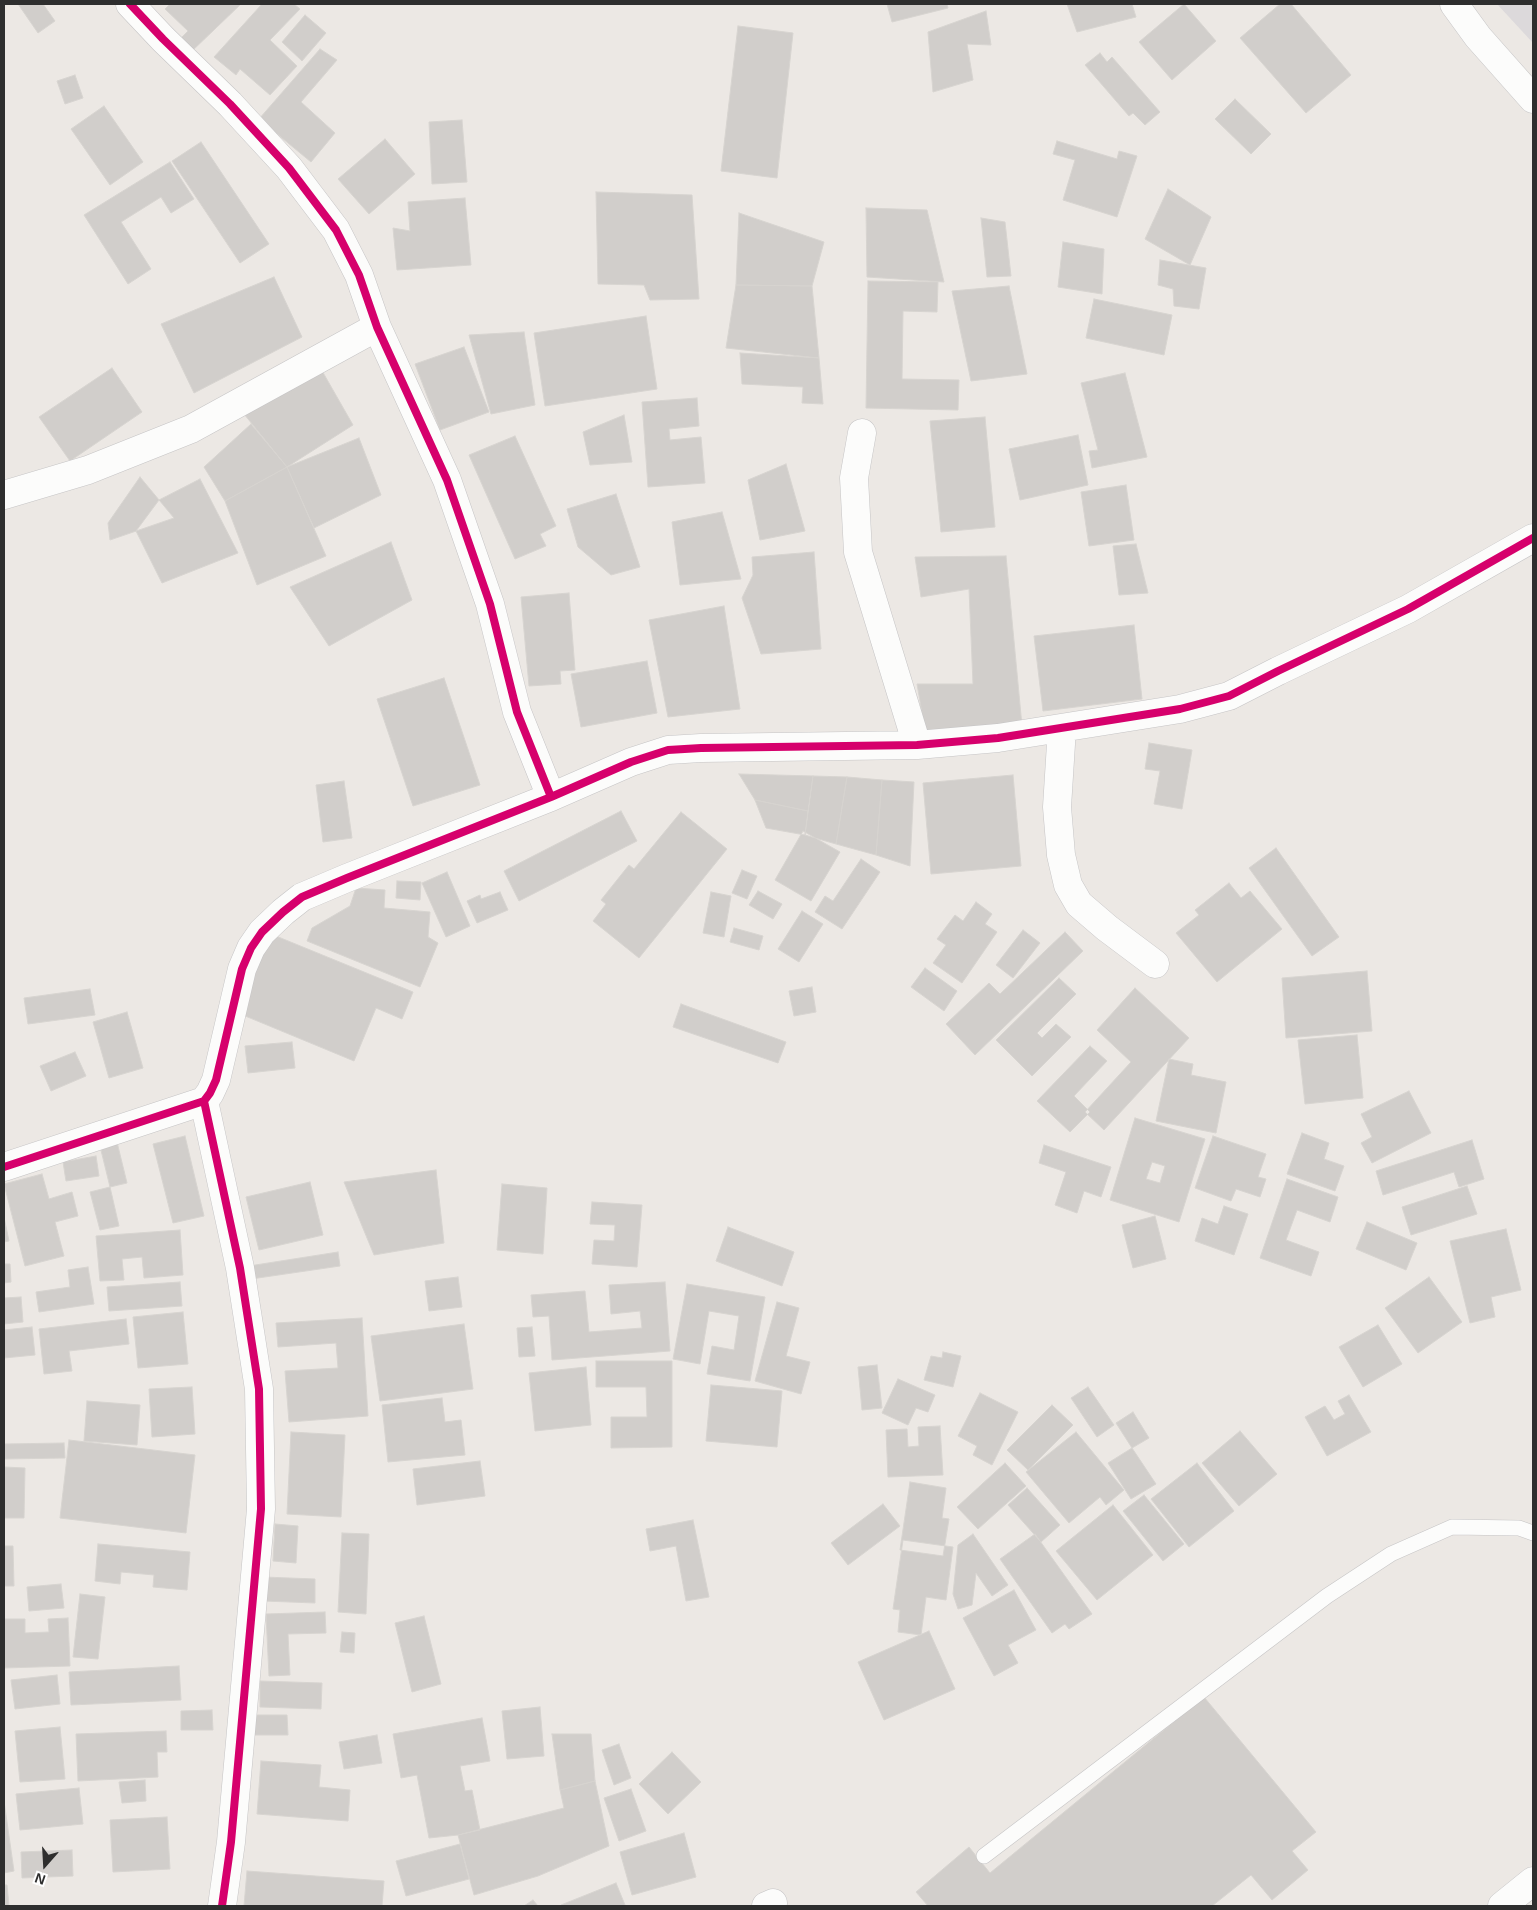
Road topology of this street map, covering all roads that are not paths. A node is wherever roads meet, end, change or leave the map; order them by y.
1 (130, 4) edge
2 (1454, 4) edge
3 (1533, 99) edge
4 (377, 327) junction
5 (862, 432) dead end
6 (4, 495) edge
7 (1533, 538) edge
8 (1062, 728) junction
9 (917, 745) junction
10 (551, 797) junction
11 (1156, 964) dead end
12 (204, 1101) junction
13 (4, 1167) edge
14 (1533, 1533) edge
15 (984, 1856) dead end
16 (1533, 1881) edge
17 (222, 1906) edge
18 (1502, 1906) edge

1 - 4 street
2 - 3 street
4 - 6 street
4 - 10 street
5 - 9 street
7 - 8 street
8 - 9 street
8 - 11 street
9 - 10 street
10 - 12 street
12 - 13 street
12 - 17 street
14 - 15 lane
16 - 18 street

